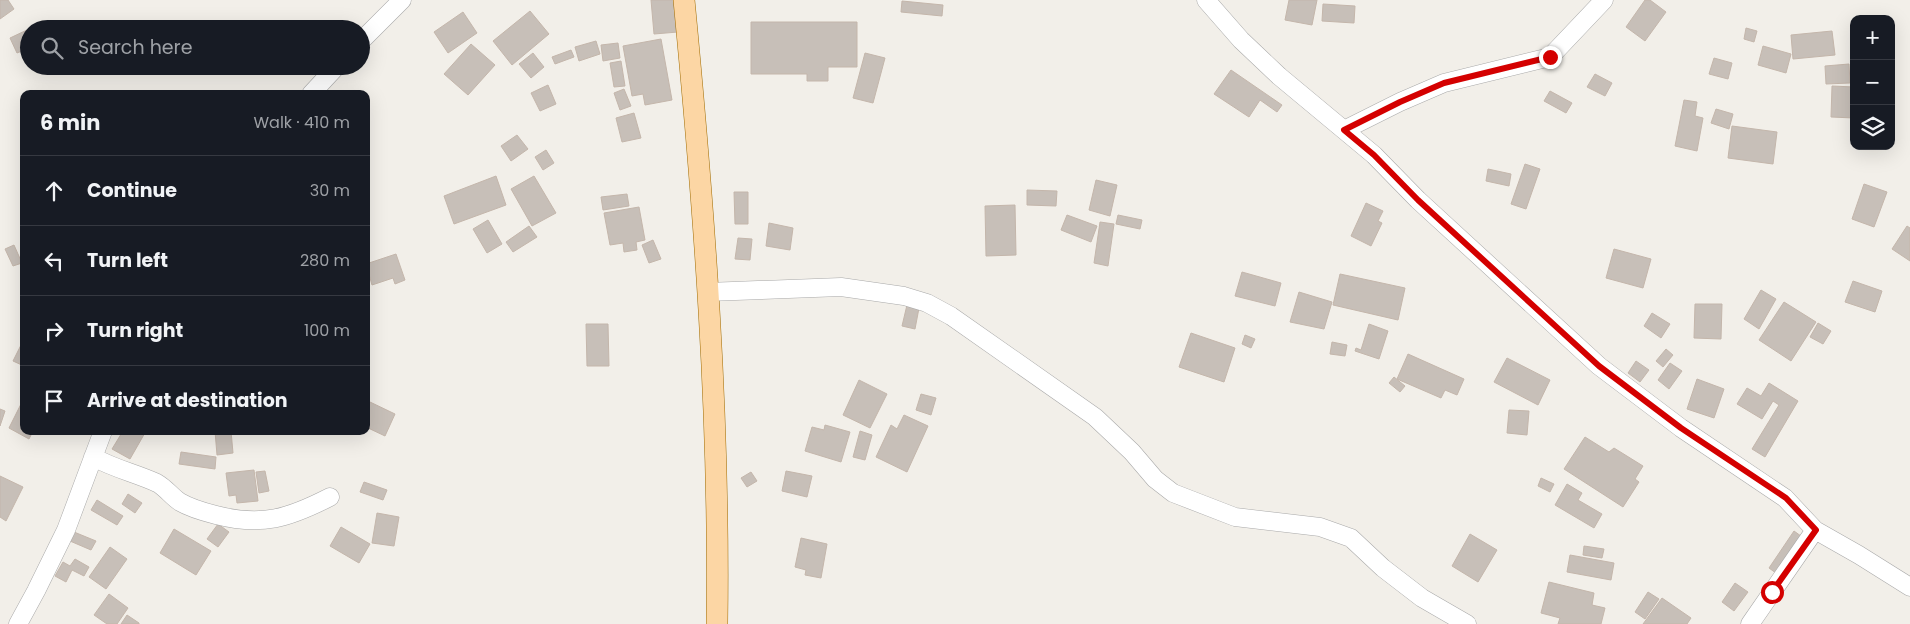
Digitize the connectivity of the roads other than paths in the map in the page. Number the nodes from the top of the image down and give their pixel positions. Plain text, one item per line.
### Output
1 (402, 0) edge
2 (684, 0) edge
3 (1206, 0) edge
4 (1604, 0) edge
5 (370, 32) edge
6 (329, 75) edge
7 (315, 90) edge
8 (1344, 130) junction
9 (707, 292) junction
10 (101, 435) edge
11 (93, 457) junction
12 (330, 497) dead end
13 (1816, 530) junction
14 (1910, 587) edge
15 (18, 624) edge
16 (717, 624) edge
17 (1467, 624) edge
18 (1750, 624) edge

1 - 5 street
2 - 9 main road
3 - 8 street
4 - 8 street
6 - 7 street
8 - 13 street
9 - 16 main road
9 - 17 street
10 - 11 street
11 - 12 street
11 - 15 street
13 - 14 street
13 - 18 street

